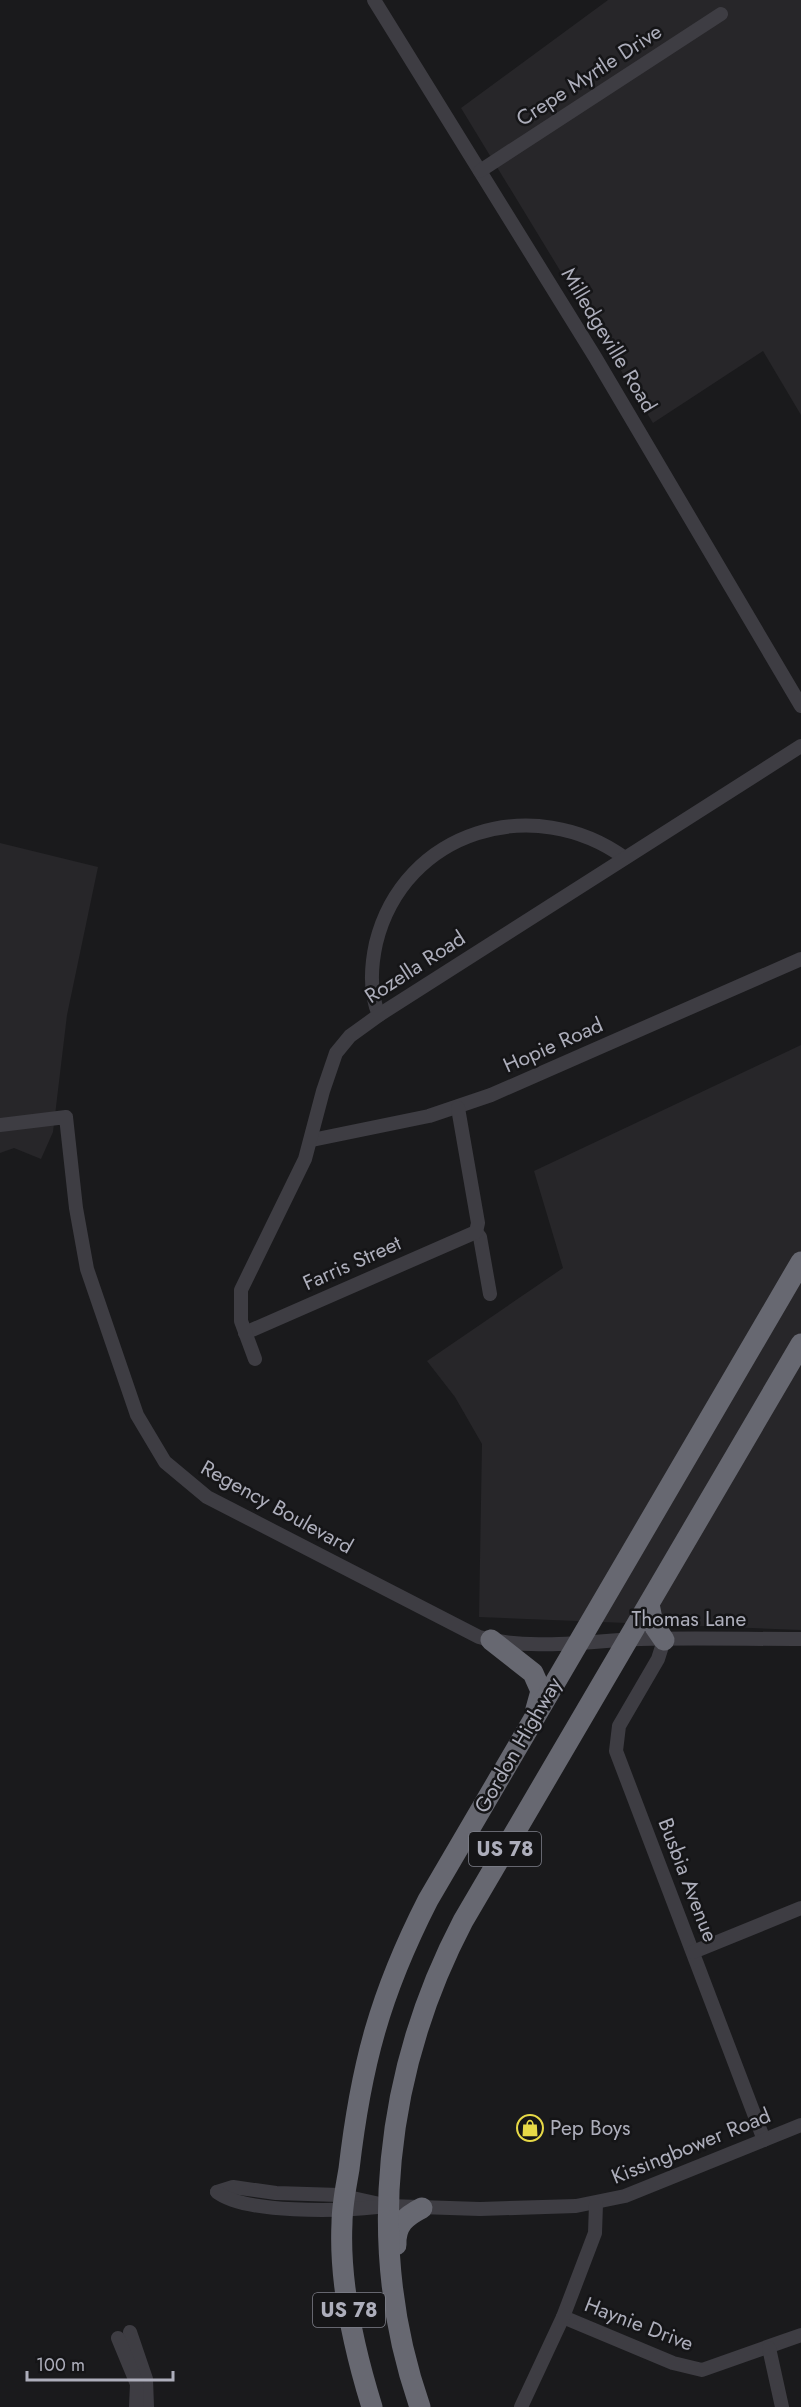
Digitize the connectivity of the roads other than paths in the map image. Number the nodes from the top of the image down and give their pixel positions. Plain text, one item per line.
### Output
1 (374, 0) edge
2 (721, 14) dead end
3 (480, 171) junction
4 (801, 706) edge
5 (801, 746) edge
6 (625, 858) junction
7 (801, 959) edge
8 (379, 1014) junction
9 (458, 1108) junction
10 (0, 1125) edge
11 (312, 1140) junction
12 (476, 1232) junction
13 (801, 1262) edge
14 (490, 1294) dead end
15 (245, 1334) junction
16 (801, 1344) edge
17 (255, 1359) dead end
18 (649, 1604) junction
19 (801, 1639) edge
20 (491, 1640) junction
21 (627, 1640) junction
22 (664, 1640) junction
23 (578, 1643) junction
24 (534, 1717) junction
25 (801, 1908) edge
26 (693, 1952) junction
27 (801, 2125) edge
28 (764, 2140) junction
29 (232, 2194) dead end
30 (344, 2203) junction
31 (596, 2204) junction
32 (388, 2206) junction
33 (422, 2208) junction
34 (563, 2317) junction
35 (398, 2326) junction
36 (801, 2335) edge
37 (769, 2348) junction
38 (136, 2407) edge
39 (147, 2407) edge
40 (372, 2407) edge
41 (420, 2407) edge
42 (521, 2407) edge
43 (782, 2407) edge

1 - 3 street, Milledgeville Road
2 - 3 street, Crepe Myrtle Drive
3 - 4 street, Milledgeville Road
5 - 6 street, Rozella Road
6 - 8 street, Rozella Road
6 - 8 street
7 - 9 street, Hopie Road
8 - 11 street, Rozella Road
9 - 11 street, Hopie Road
9 - 12 street
10 - 20 street, Regency Boulevard
11 - 15 street, Rozella Road
12 - 14 street
12 - 15 street, Farris Street
13 - 23 highway, Gordon Highway / US 78
15 - 17 street, Rozella Road
16 - 18 highway, Gordon Highway / US 78
18 - 21 highway, Gordon Highway / US 78
18 - 22 highway
19 - 22 street, Thomas Lane
20 - 23 street, Regency Boulevard
20 - 24 highway
21 - 22 street, Thomas Lane
21 - 23 street, Thomas Lane
21 - 32 highway, Gordon Highway / US 78
22 - 26 street, Busbia Avenue
23 - 24 highway, Gordon Highway / US 78
24 - 30 highway, Gordon Highway / US 78
25 - 26 street
26 - 28 street, Busbia Avenue
27 - 28 street, Kissingbower Road
28 - 31 street, Kissingbower Road
29 - 30 street, Kissingbower Road
30 - 32 street, Kissingbower Road
30 - 40 highway, Gordon Highway / US 78
31 - 33 street, Kissingbower Road
31 - 34 street, Kissingbower Road
32 - 33 street, Kissingbower Road
32 - 35 highway, Gordon Highway / US 78
33 - 35 highway
34 - 37 street, Haynie Drive
34 - 42 street, Kissingbower Road
35 - 41 highway, Gordon Highway / US 78
36 - 37 street, Haynie Drive
37 - 43 street
38 - 39 street

